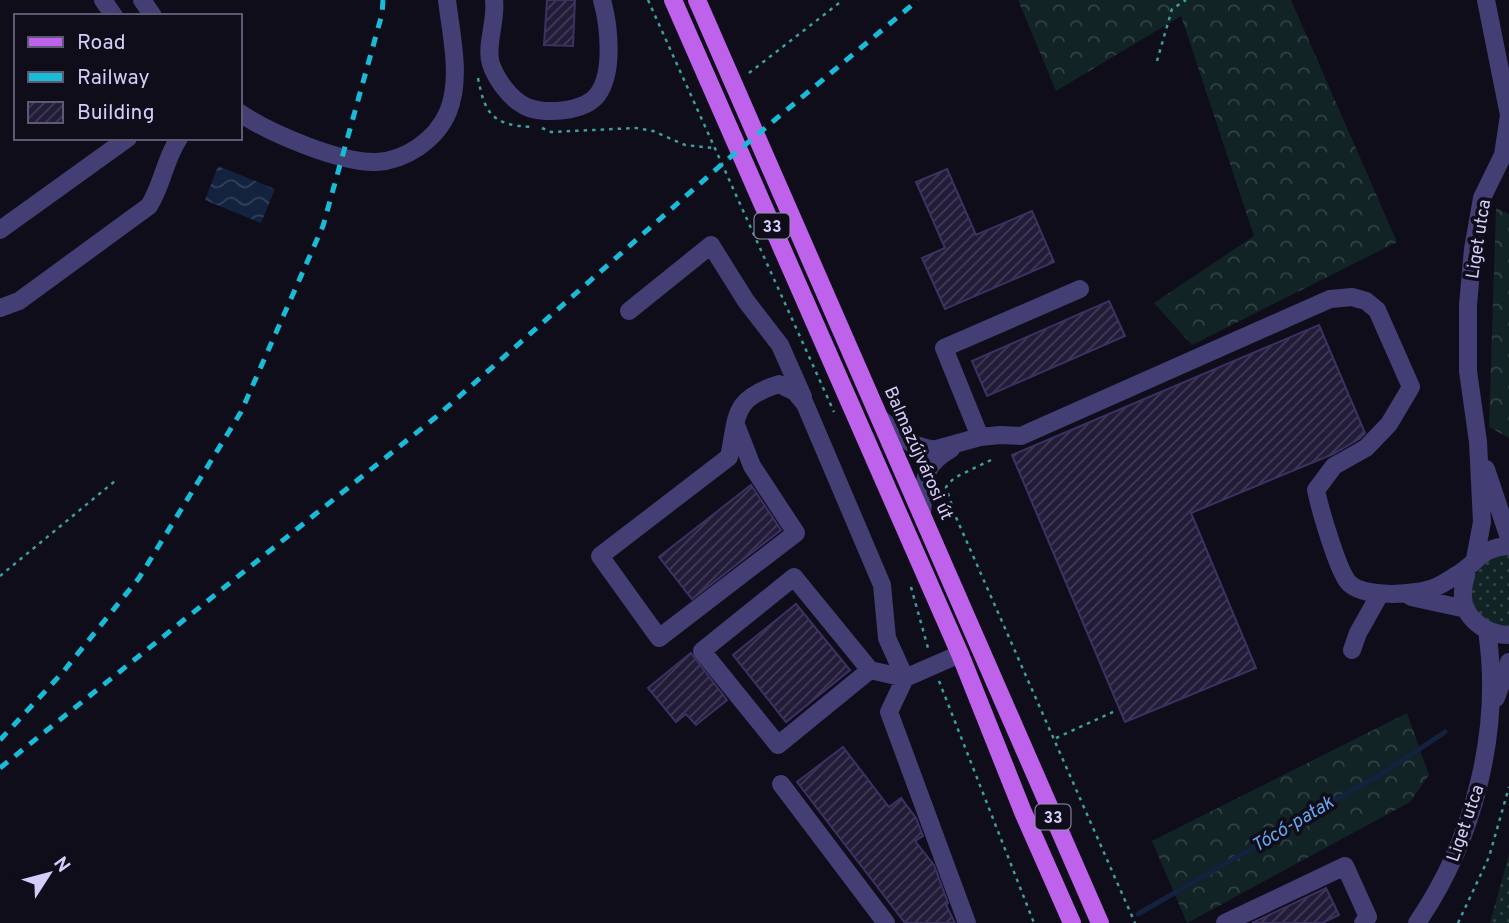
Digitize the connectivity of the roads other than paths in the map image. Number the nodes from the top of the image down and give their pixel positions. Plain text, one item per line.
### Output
1 (447, 0) edge
2 (495, 0) edge
3 (602, 0) edge
4 (673, 0) edge
5 (696, 0) edge
6 (1486, 0) edge
7 (242, 114) edge
8 (242, 124) edge
9 (263, 127) junction
10 (125, 140) edge
11 (178, 140) edge
12 (0, 230) edge
13 (1080, 289) dead end
14 (0, 308) edge
15 (629, 311) dead end
16 (805, 404) junction
17 (881, 420) junction
18 (736, 425) junction
19 (972, 440) junction
20 (1478, 442) junction
21 (922, 512) junction
22 (1509, 538) edge
23 (1509, 546) edge
24 (1471, 564) junction
25 (1385, 594) junction
26 (1466, 609) junction
27 (1487, 631) junction
28 (1509, 635) edge
29 (1352, 650) dead end
30 (960, 654) junction
31 (1509, 662) edge
32 (870, 670) junction
33 (905, 678) junction
34 (1490, 715) junction
35 (781, 785) dead end
36 (886, 923) edge
37 (967, 923) edge
38 (1072, 923) edge
39 (1100, 923) edge
40 (1225, 923) edge
41 (1363, 923) edge
42 (1417, 923) edge

1 - 9 street
2 - 3 street
4 - 30 main road, 33
5 - 17 main road, Balmazújvárosi út / 33
6 - 20 street, Liget utca
7 - 9 street
8 - 9 street
10 - 12 street
11 - 14 street
13 - 19 street
15 - 16 street
16 - 18 street
16 - 33 street
17 - 19 street
17 - 21 main road, Balmazújvárosi út / 33
18 - 18 street
19 - 21 street
19 - 25 street
20 - 22 street, Liget utca
20 - 24 street, Liget utca
21 - 39 main road, Balmazújvárosi út / 33
23 - 24 street
24 - 25 street
24 - 26 street, Liget utca
25 - 26 street
25 - 29 street
26 - 27 street
27 - 28 street
27 - 34 street, Liget utca
30 - 33 street
30 - 38 main road, 33
31 - 34 street, Liget utca
32 - 32 street
32 - 33 street
33 - 37 street
34 - 42 street, Liget utca
35 - 36 street
40 - 41 street

